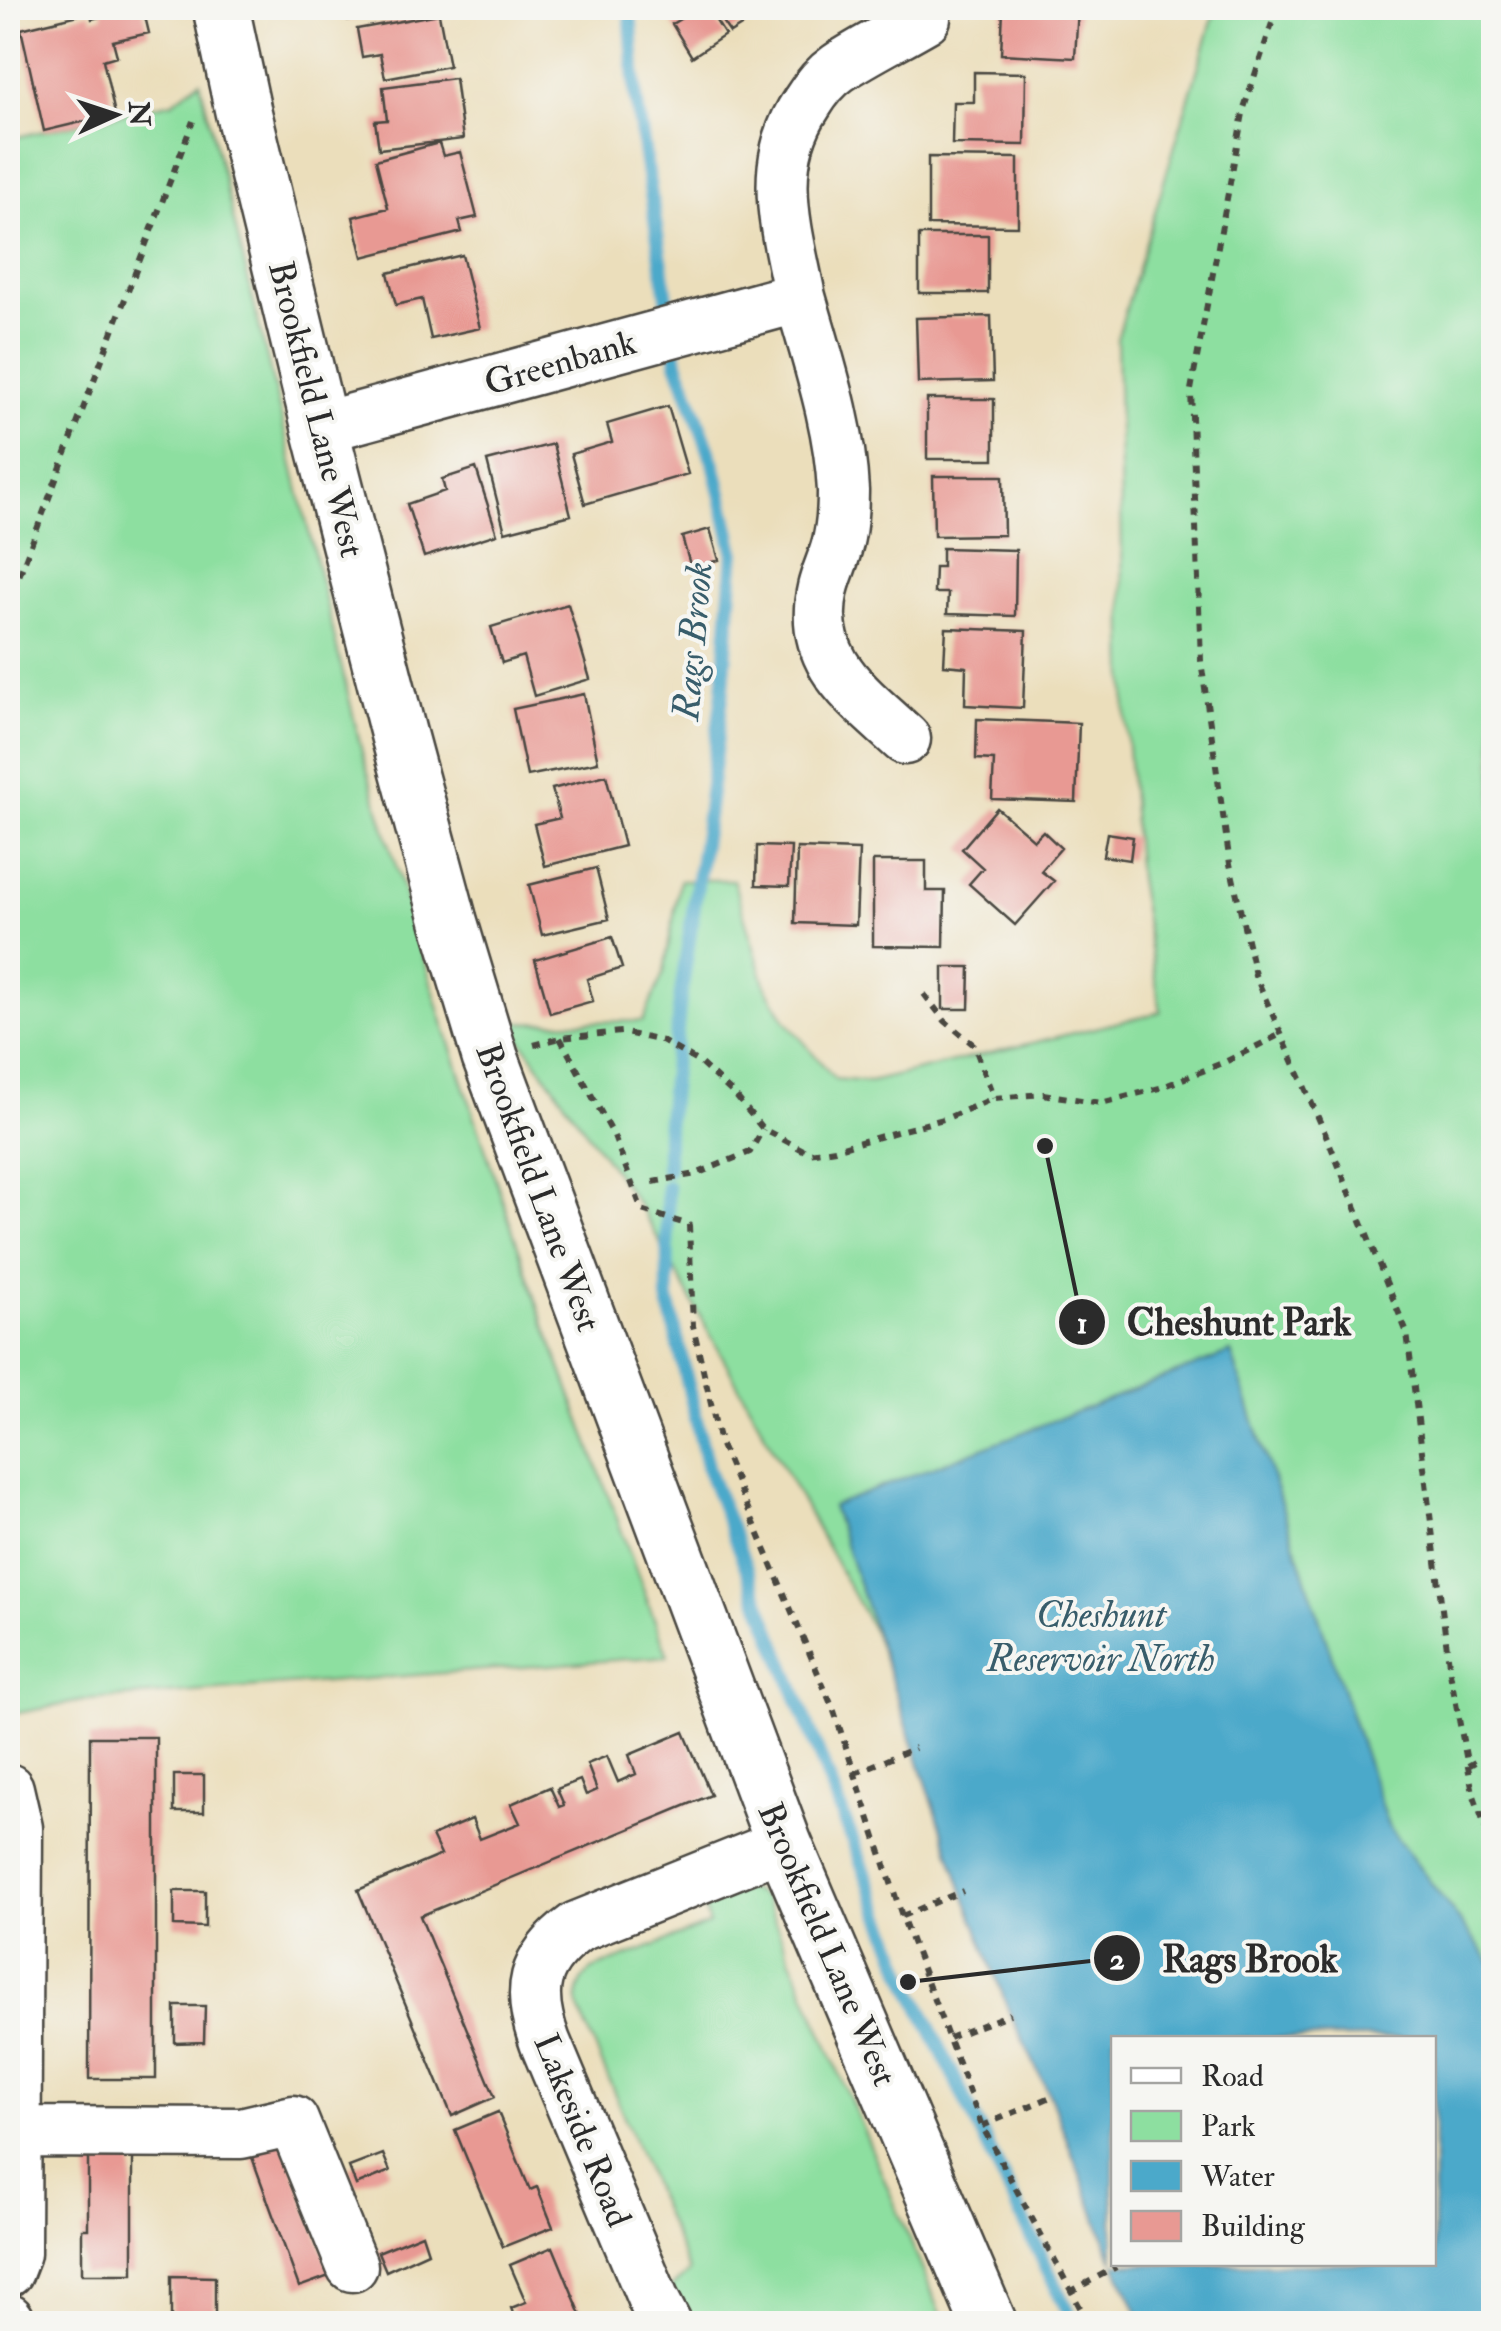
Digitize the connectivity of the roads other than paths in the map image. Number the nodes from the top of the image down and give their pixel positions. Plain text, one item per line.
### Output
1 (221, 8) edge
2 (925, 18) dead end
3 (800, 297) junction
4 (320, 428) junction
5 (905, 740) dead end
6 (8, 1789) edge
7 (784, 1844) junction
8 (14, 2132) junction
9 (352, 2266) dead end
10 (8, 2270) edge
11 (666, 2324) edge
12 (989, 2324) edge

1 - 4 main road, Brookfield Lane West
2 - 3 street
3 - 4 street, Greenbank
3 - 5 street
4 - 7 main road, Brookfield Lane West
6 - 8 street
7 - 11 street, Lakeside Road
7 - 12 main road, Brookfield Lane West
8 - 9 street
8 - 10 street

